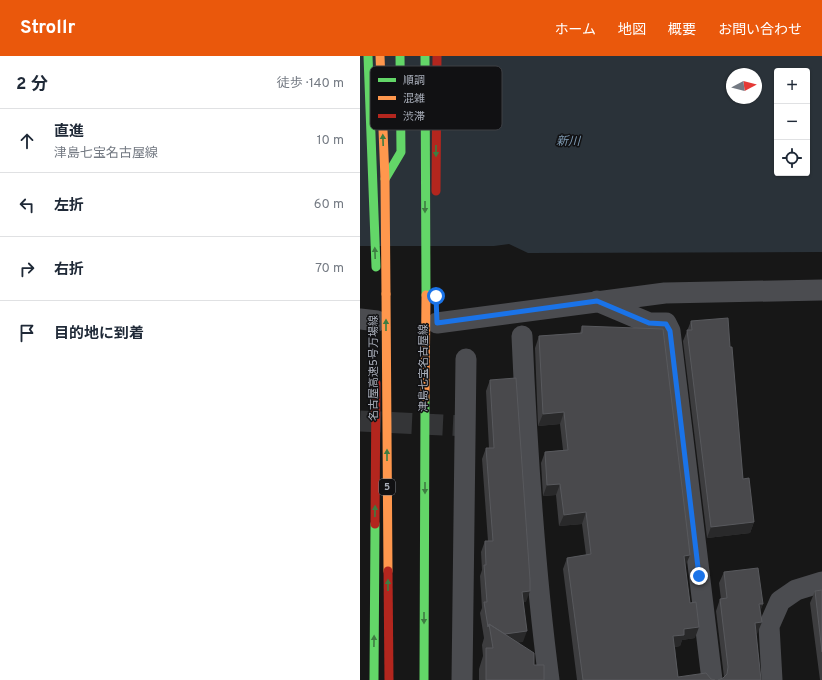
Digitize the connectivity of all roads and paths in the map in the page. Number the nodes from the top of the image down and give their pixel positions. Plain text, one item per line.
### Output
1 (368, 56) edge
2 (380, 56) edge
3 (400, 56) edge
4 (425, 56) edge
5 (437, 56) edge
6 (380, 66) edge
7 (400, 66) edge
8 (425, 66) edge
9 (437, 66) edge
10 (370, 111) edge
11 (371, 130) edge
12 (383, 130) edge
13 (401, 130) edge
14 (425, 130) edge
15 (436, 130) edge
16 (385, 179) junction
17 (436, 200) dead end
18 (376, 276) dead end
19 (822, 290) edge
20 (376, 292) dead end
21 (597, 301) junction
22 (371, 323) edge
23 (437, 323) dead end
24 (522, 336) dead end
25 (466, 359) dead end
26 (376, 377) dead end
27 (822, 582) edge
28 (374, 680) edge
29 (389, 680) edge
30 (424, 680) edge
31 (462, 680) edge
32 (549, 680) edge
33 (712, 680) edge
34 (772, 680) edge

10 -> 1 main road
6 -> 2 main road, 名古屋高速5号万場線 / 5
3 - 7 main road
4 -> 8 main road, bridge
5 -> 9 main road
18 -> 11 main road
16 -> 12 main road, 名古屋高速5号万場線 / 5
13 - 16 main road
14 -> 30 main road, bridge
15 -> 17 main road
29 -> 16 main road, 名古屋高速5号万場線 / 5, bridge
19 - 21 street
20 - 22 main road
21 - 23 street
21 - 33 street
24 - 32 street
25 - 31 street
28 -> 26 main road
27 - 34 street

